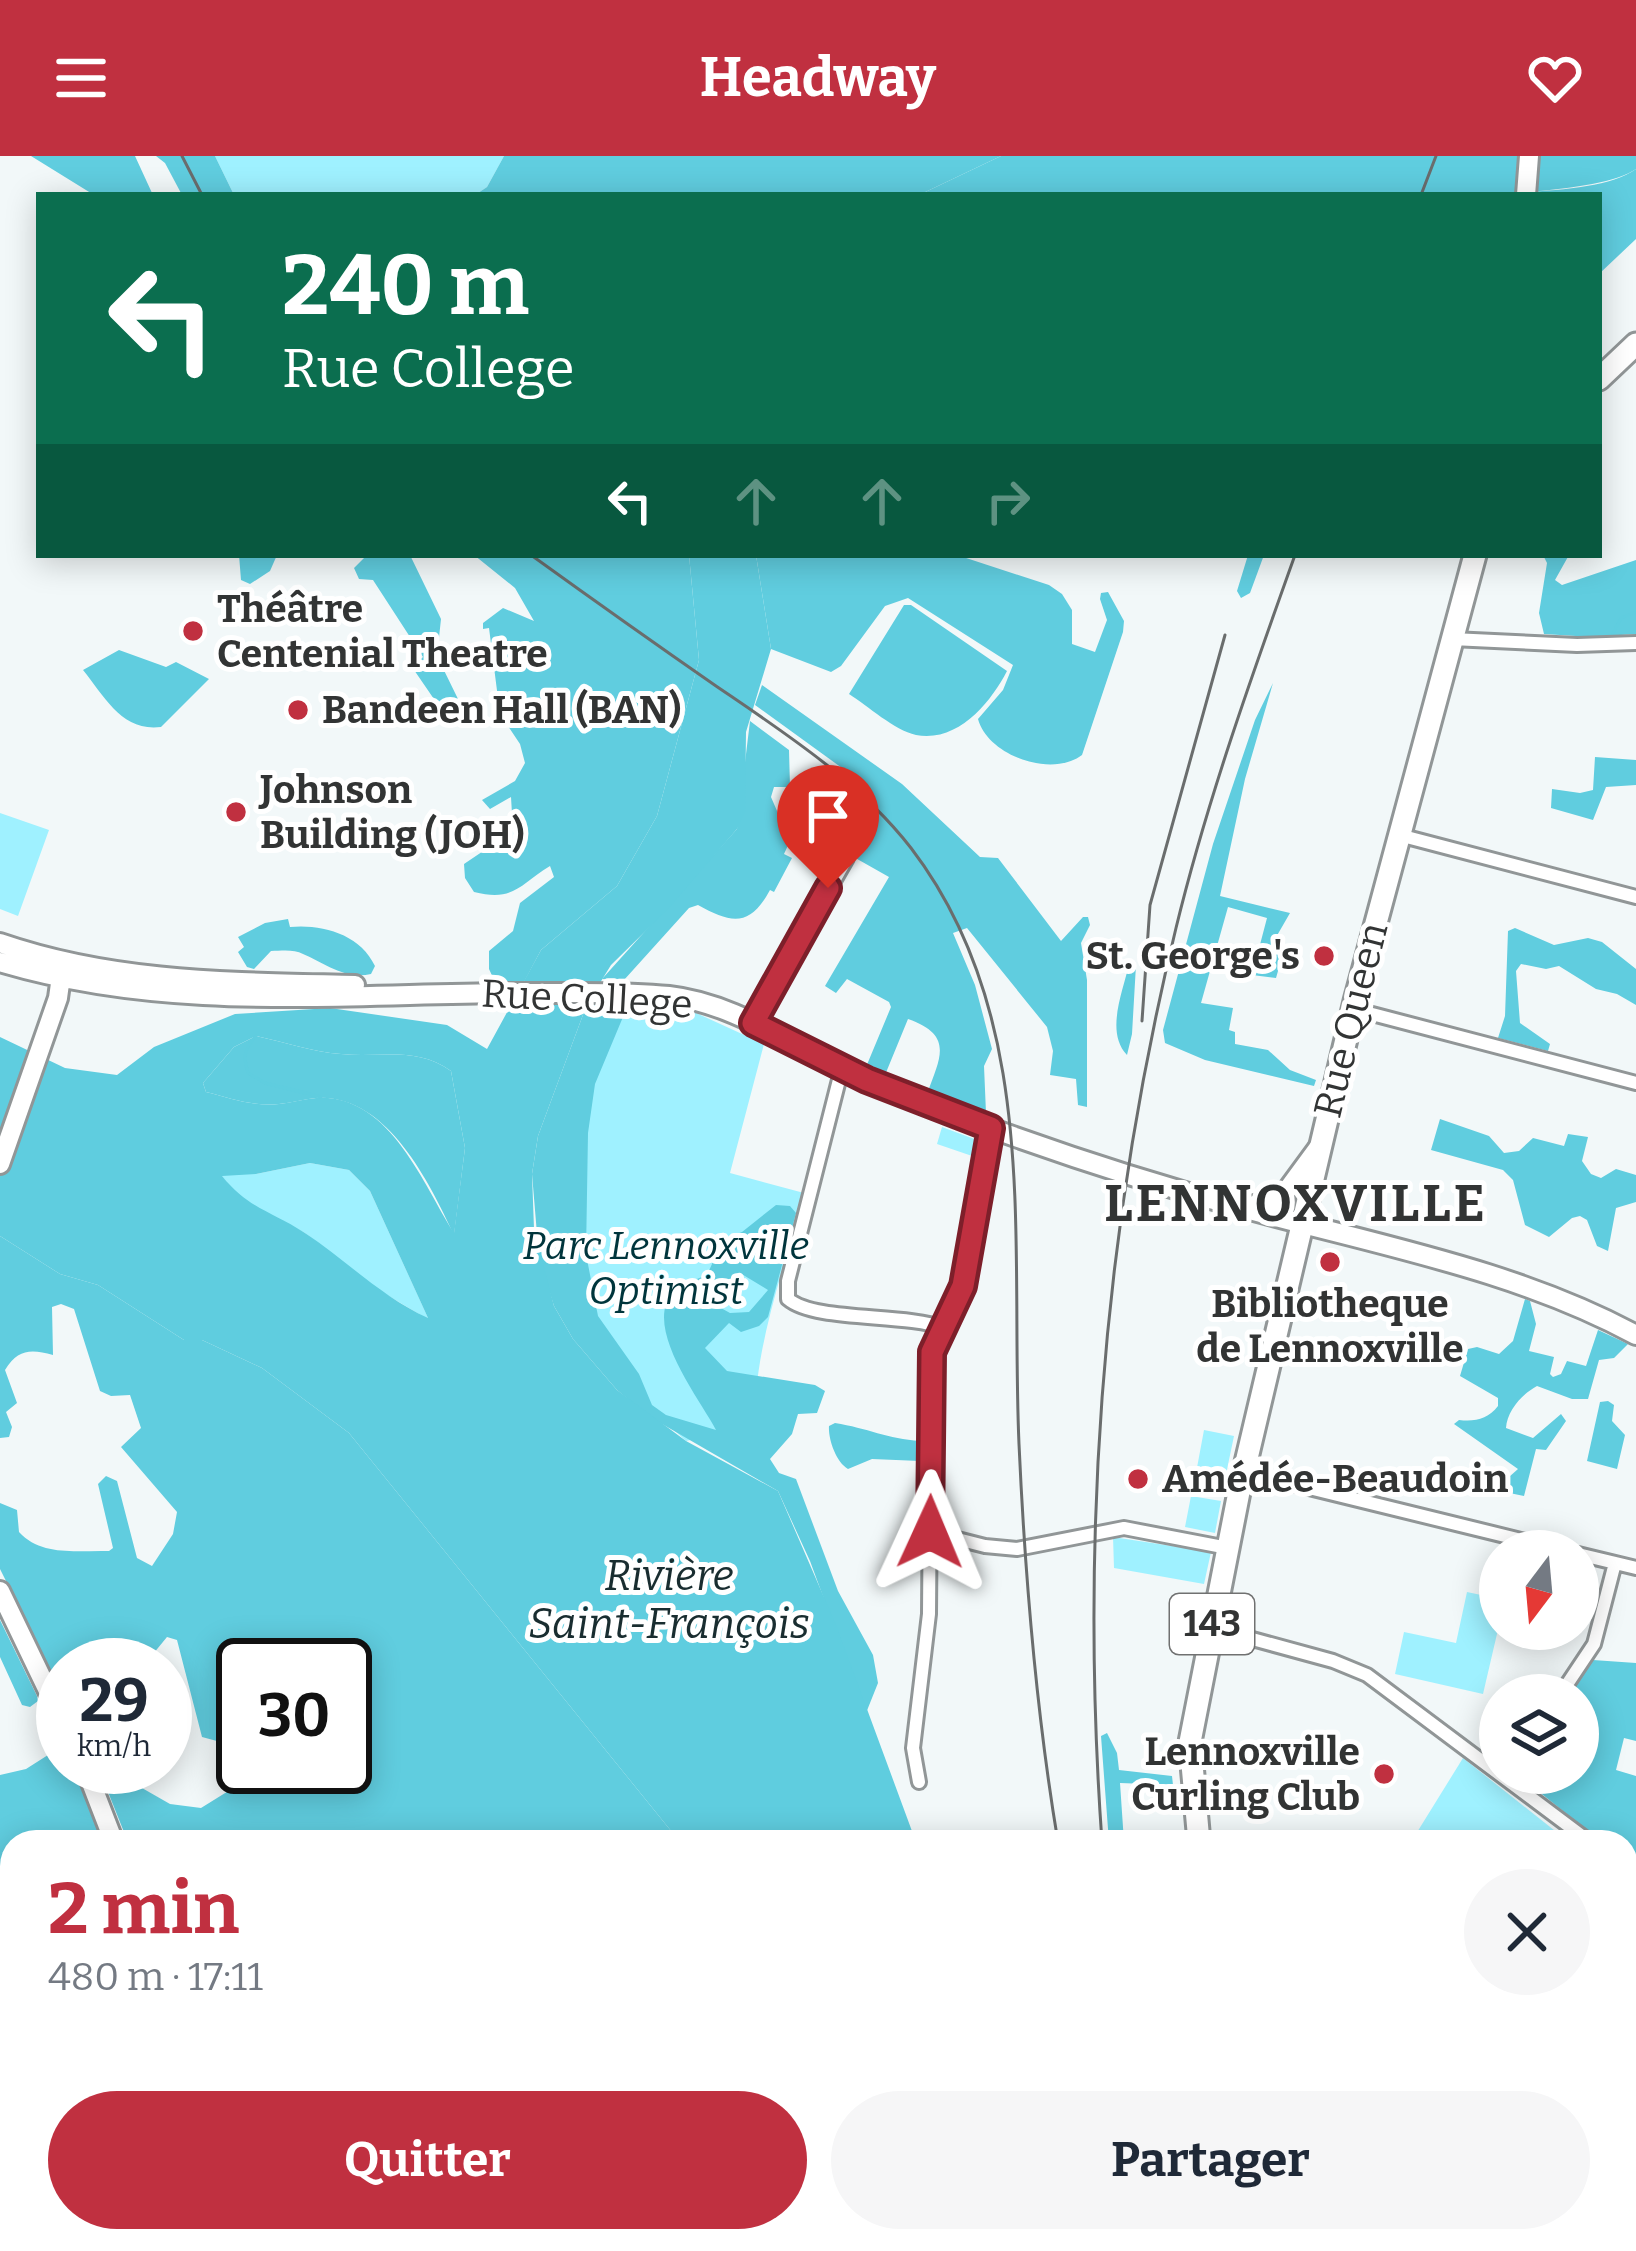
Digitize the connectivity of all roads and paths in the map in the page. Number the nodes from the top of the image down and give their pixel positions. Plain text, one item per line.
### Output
1 (1529, 156) edge
2 (1526, 192) edge
3 (1636, 344) edge
4 (1602, 377) edge
5 (1474, 558) edge
6 (1452, 640) junction
7 (1636, 644) edge
8 (1399, 835) junction
9 (847, 858) dead end
10 (1636, 897) edge
11 (0, 943) edge
12 (0, 962) edge
13 (62, 971) junction
14 (1353, 1009) junction
15 (753, 1023) junction
16 (842, 1068) junction
17 (1636, 1083) edge
18 (991, 1128) junction
19 (1318, 1148) junction
20 (0, 1164) edge
21 (1238, 1207) junction
22 (1300, 1223) junction
23 (944, 1328) junction
24 (1636, 1335) edge
25 (1244, 1472) junction
26 (1480, 1530) edge
27 (930, 1532) junction
28 (1228, 1548) junction
29 (1599, 1559) edge
30 (1615, 1563) junction
31 (1636, 1568) edge
32 (0, 1591) edge
33 (1212, 1628) junction
34 (36, 1666) edge
35 (1574, 1674) edge
36 (1479, 1756) edge
37 (919, 1781) dead end
38 (95, 1794) edge
39 (1528, 1794) edge
40 (109, 1830) edge
41 (1198, 1830) edge
42 (1575, 1830) edge

1 - 2 main road
3 - 4 main road
5 - 6 main road, Rue Queen / 143
6 - 7 street
6 - 8 main road, Rue Queen / 143
8 - 10 street
8 - 14 main road, Rue Queen / 143
9 - 15 street
11 - 13 main road, Rue College
12 - 13 main road, Rue College
13 - 15 main road, Rue College
13 - 20 main road
14 - 17 street
14 - 19 main road, Rue Queen / 143
15 - 16 main road, Rue College
16 - 18 main road, Rue College
16 - 23 street
18 - 21 main road, Rue College
18 - 23 street
19 - 21 main road
19 - 22 main road, Rue Queen / 143
21 - 22 main road, Rue College
22 - 24 main road, Rue College
22 - 25 main road, Rue Queen / 143
23 - 27 street
25 - 26 street
25 - 28 main road, Rue Queen / 143
27 - 28 street
27 - 37 street
28 - 33 main road, Rue Queen / 143
29 - 30 street
30 - 31 street
30 - 35 street
32 - 34 main road
33 - 36 street
33 - 41 main road, Rue Queen / 143
38 - 40 main road
39 - 42 street

